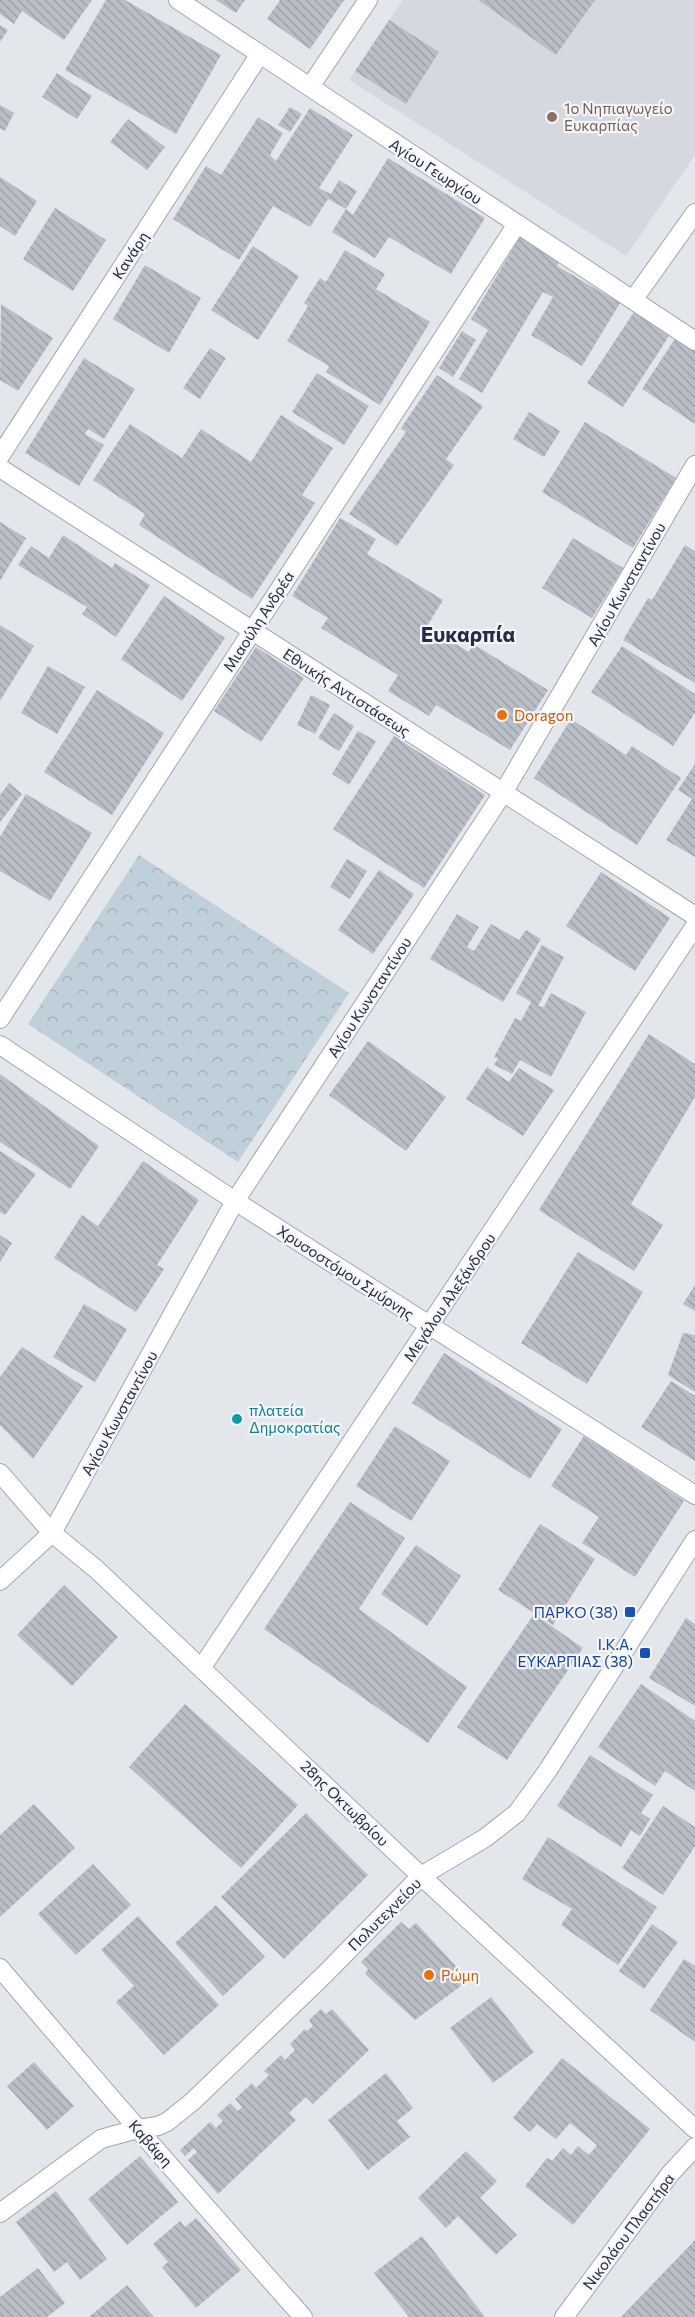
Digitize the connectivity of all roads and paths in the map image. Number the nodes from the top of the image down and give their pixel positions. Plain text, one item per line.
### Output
1 (178, 0) edge
2 (368, 0) edge
3 (260, 54) junction
4 (310, 87) junction
5 (695, 213) edge
6 (517, 224) junction
7 (633, 300) junction
8 (695, 341) edge
9 (0, 456) edge
10 (695, 465) edge
11 (0, 468) edge
12 (252, 631) junction
13 (503, 793) junction
14 (695, 916) edge
15 (695, 926) edge
16 (0, 1019) edge
17 (0, 1045) edge
18 (235, 1201) junction
19 (430, 1326) junction
20 (0, 1473) edge
21 (695, 1495) edge
22 (52, 1533) junction
23 (695, 1540) edge
24 (0, 1581) edge
25 (202, 1667) junction
26 (421, 1876) junction
27 (0, 1968) edge
28 (137, 2129) junction
29 (695, 2129) edge
30 (695, 2147) edge
31 (0, 2213) edge
32 (303, 2317) edge
33 (564, 2317) edge

1 - 3 street, Αγίου Γεωργίου
2 - 4 street
3 - 4 street, Αγίου Γεωργίου
3 - 9 street, Κανάρη
4 - 6 street, Αγίου Γεωργίου
5 - 7 street
6 - 7 street, Αγίου Γεωργίου
6 - 12 street, Μιαούλη Ανδρέα
7 - 8 street, Αγίου Γεωργίου
10 - 13 street, Αγίου Κωνσταντίνου
11 - 12 street, Εθνικής Αντιστάσεως
12 - 13 street, Εθνικής Αντιστάσεως
12 - 16 street, Μιαούλη Ανδρέα
13 - 14 street, Εθνικής Αντιστάσεως
13 - 18 street, Αγίου Κωνσταντίνου
15 - 19 street, Μεγάλου Αλεξάνδρου
17 - 18 street, Χρυσοστόμου Σμύρνης
18 - 19 street, Χρυσοστόμου Σμύρνης
18 - 22 street, Αγίου Κωνσταντίνου
19 - 21 street, Χρυσοστόμου Σμύρνης
19 - 25 street, Μεγάλου Αλεξάνδρου
20 - 22 street, 28ης Οκτωβρίου
22 - 24 street, Αγίου Κωνσταντίνου
22 - 25 street, 28ης Οκτωβρίου
23 - 26 street, Πολυτεχνείου
25 - 26 street, 28ης Οκτωβρίου
26 - 28 street, Πολυτεχνείου
26 - 29 street, 28ης Οκτωβρίου
27 - 28 street, Καβάφη
28 - 31 street, Πολυτεχνείου
28 - 32 street, Καβάφη
30 - 33 street, Νικολάου Πλαστήρα

